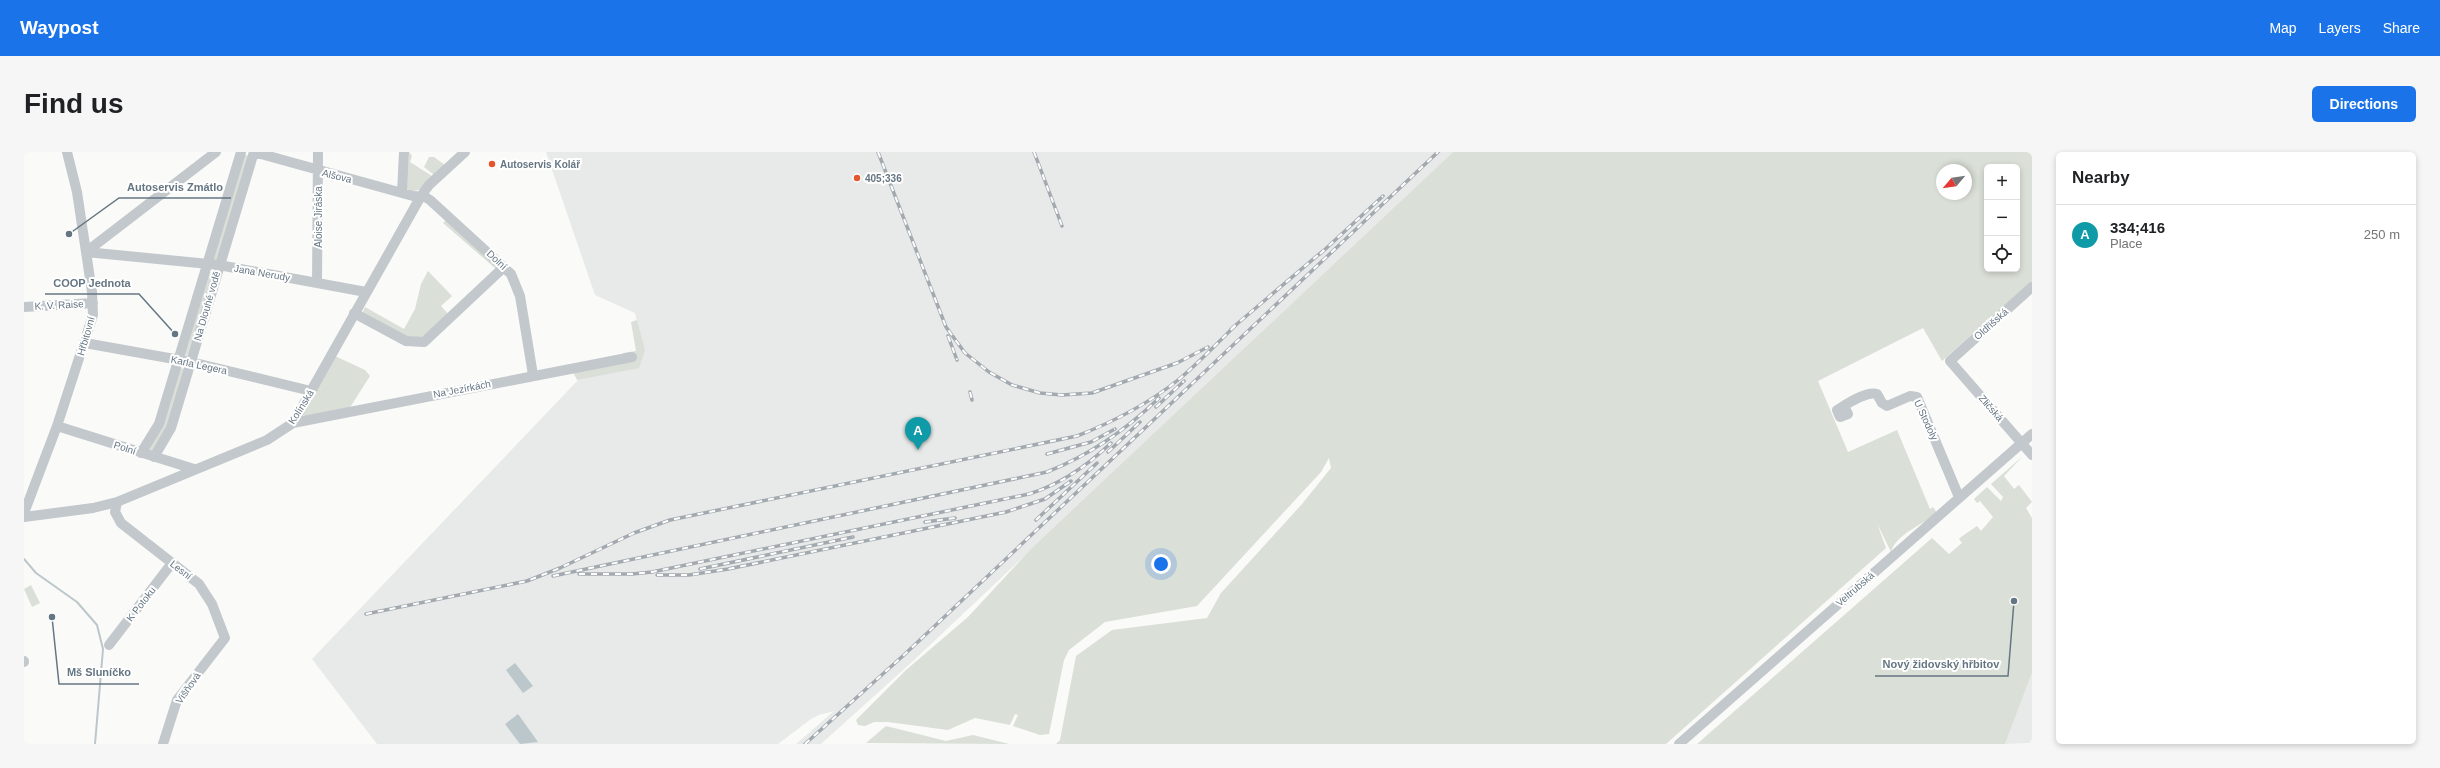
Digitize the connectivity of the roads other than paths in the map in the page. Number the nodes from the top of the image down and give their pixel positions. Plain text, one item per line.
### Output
1 (67, 152) edge
2 (216, 152) edge
3 (241, 152) edge
4 (254, 152) edge
5 (318, 152) edge
6 (404, 152) edge
7 (465, 152) edge
8 (318, 171) junction
9 (402, 193) junction
10 (421, 196) junction
11 (86, 252) junction
12 (207, 265) junction
13 (219, 266) junction
14 (504, 267) junction
15 (317, 283) junction
16 (2032, 287) edge
17 (366, 292) junction
18 (93, 303) junction
19 (24, 307) edge
20 (354, 313) junction
21 (85, 343) junction
22 (632, 356) dead end
23 (179, 360) junction
24 (191, 362) junction
25 (1950, 362) joint
26 (533, 375) junction
27 (311, 391) junction
28 (1844, 406) dead end
29 (293, 423) junction
30 (57, 426) junction
31 (2032, 434) edge
32 (2022, 443) junction
33 (141, 453) junction
34 (2032, 454) edge
35 (154, 457) junction
36 (194, 469) junction
37 (1960, 497) junction
38 (117, 502) junction
39 (93, 508) junction
40 (24, 513) edge
41 (24, 517) edge
42 (116, 518) junction
43 (172, 562) junction
44 (225, 638) joint
45 (109, 645) dead end
46 (163, 744) edge
47 (1679, 744) edge

1 - 11 street, Hřbitovní
2 - 11 street
3 - 12 street, Na Dlouhé vodě
4 - 8 street, Alšova
4 - 13 street, Na Dlouhé vodě
5 - 8 street, Aloise Jiráska
6 - 9 street
7 - 10 street, Kolínská
8 - 9 street, Alšova
8 - 15 street, Aloise Jiráska
9 - 10 street, Alšova
10 - 14 street, Dolní
10 - 17 street, Kolínská
11 - 12 street, Jana Nerudy
11 - 18 street, Hřbitovní
12 - 13 street, Jana Nerudy
12 - 23 street, Na Dlouhé vodě
13 - 15 street, Jana Nerudy
13 - 24 street, Na Dlouhé vodě
14 - 20 street
14 - 26 street, Dolní
15 - 17 street, Jana Nerudy
16 - 25 street, Oldřišská
17 - 20 street, Kolínská
18 - 19 street, K. V. Raise
18 - 21 street, Hřbitovní
20 - 27 street, Kolínská
21 - 23 street, Karla Legera
21 - 30 street, Hřbitovní
22 - 26 street, Na Jezírkách
23 - 24 street, Karla Legera
23 - 33 street, Na Dlouhé vodě
24 - 27 street, Karla Legera
24 - 35 street, Na Dlouhé vodě
25 - 32 street, Zličská
26 - 29 street, Na Jezírkách
27 - 29 street, Kolínská
28 - 37 street, U Stodoly
29 - 36 street, Kolínská
30 - 33 street, Polní
30 - 40 street, Hřbitovní
31 - 32 street, Veltrubská
32 - 34 street, Zličská
32 - 37 street, Veltrubská
33 - 35 street, Polní
35 - 36 street, Polní
36 - 38 street, Kolínská
37 - 47 street, Veltrubská
38 - 39 street, Kolínská
38 - 42 street
39 - 41 street, Kolínská
39 - 42 street, Lesní
42 - 43 street, Lesní
43 - 44 street, Lesní
43 - 45 street, K Potoku
44 - 46 street, Višňová

